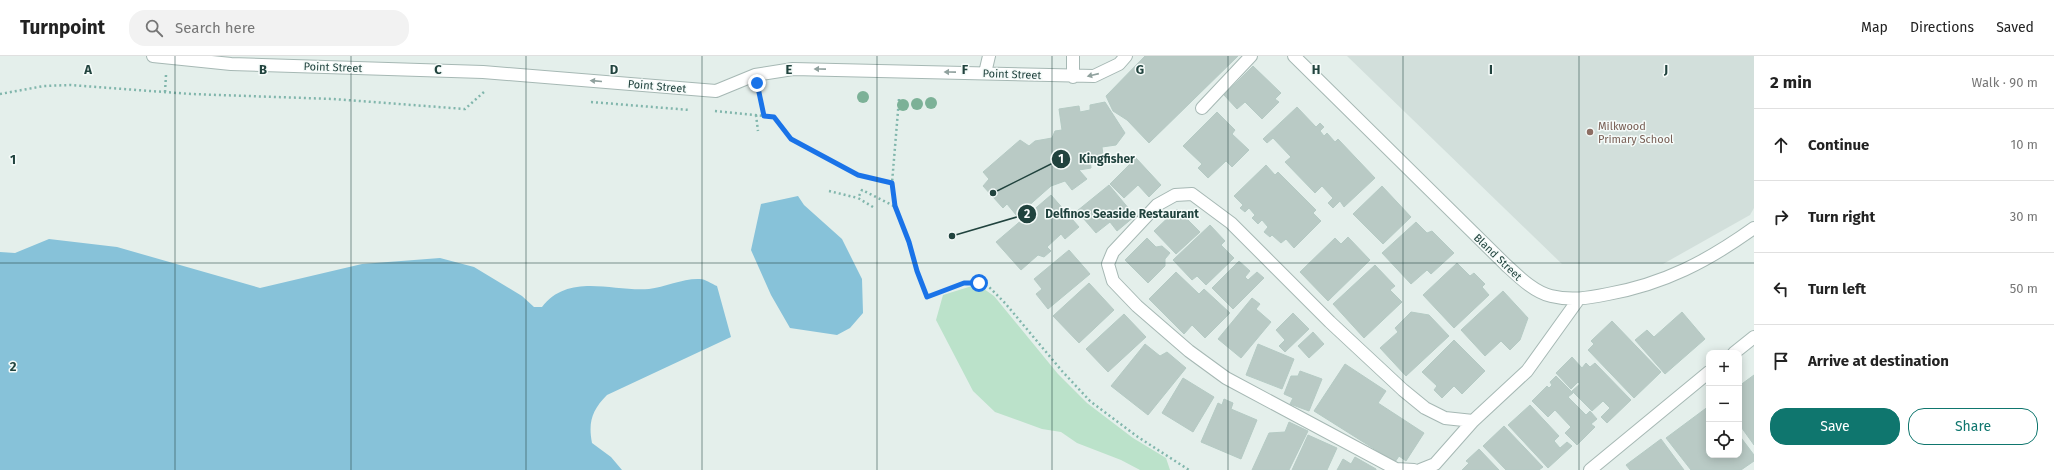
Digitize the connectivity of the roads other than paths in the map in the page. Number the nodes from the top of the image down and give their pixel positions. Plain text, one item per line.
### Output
1 (154, 56) edge
2 (989, 56) edge
3 (1073, 56) edge
4 (1126, 56) edge
5 (1251, 56) edge
6 (1294, 56) edge
7 (985, 73) junction
8 (1073, 77) junction
9 (1202, 108) dead end
10 (1754, 228) edge
11 (1578, 300) junction
12 (1754, 337) edge
13 (1738, 350) edge
14 (1706, 374) edge
15 (1473, 421) junction
16 (1436, 467) edge
17 (1414, 470) edge
18 (1420, 470) edge
19 (1590, 470) edge

7 -> 1 street, Point Street
2 - 7 street
3 - 8 street
4 -> 8 street, Point Street
5 - 9 street
6 - 11 street, Bland Street
7 - 8 street, Point Street
10 - 11 street, Bland Street
11 - 15 street
12 - 13 street
14 - 19 street
15 - 16 street
15 - 17 street
16 - 18 street

